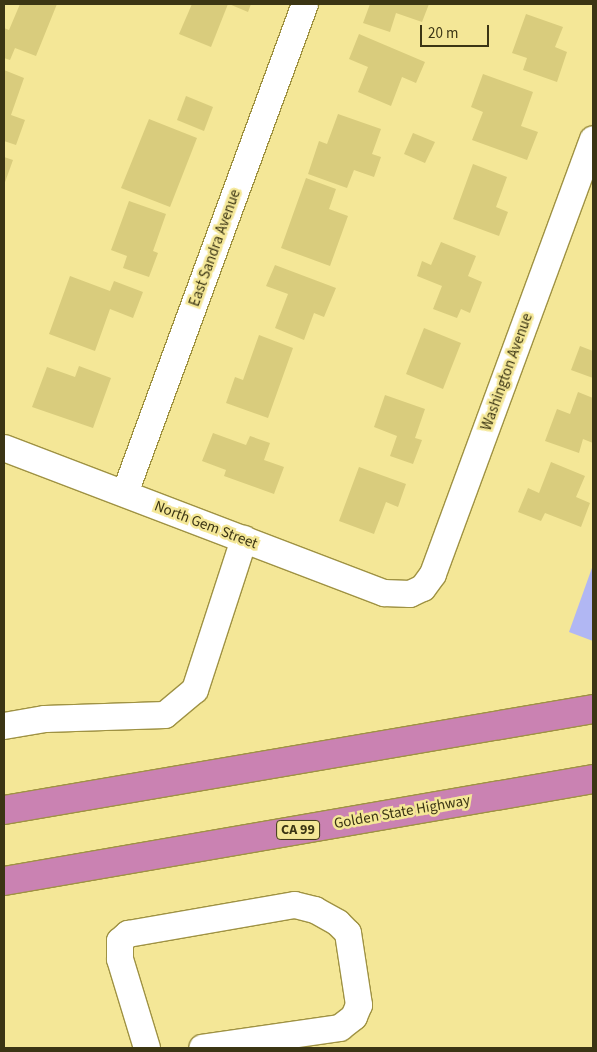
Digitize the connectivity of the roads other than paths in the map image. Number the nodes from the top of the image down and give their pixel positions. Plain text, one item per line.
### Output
1 (305, 4) edge
2 (592, 149) edge
3 (4, 448) edge
4 (124, 493) junction
5 (244, 539) junction
6 (410, 594) joint
7 (593, 709) edge
8 (4, 726) edge
9 (593, 779) edge
10 (4, 810) edge
11 (4, 881) edge
12 (147, 1048) edge
13 (202, 1048) edge

1 - 4 street, East Sandra Avenue
2 - 6 street, Washington Avenue
3 - 4 street, North Gem Street
4 - 5 street, North Gem Street
5 - 6 street, North Gem Street
5 - 8 street
7 - 10 highway
9 - 11 highway, Golden State Highway / CA 99
12 - 13 street

